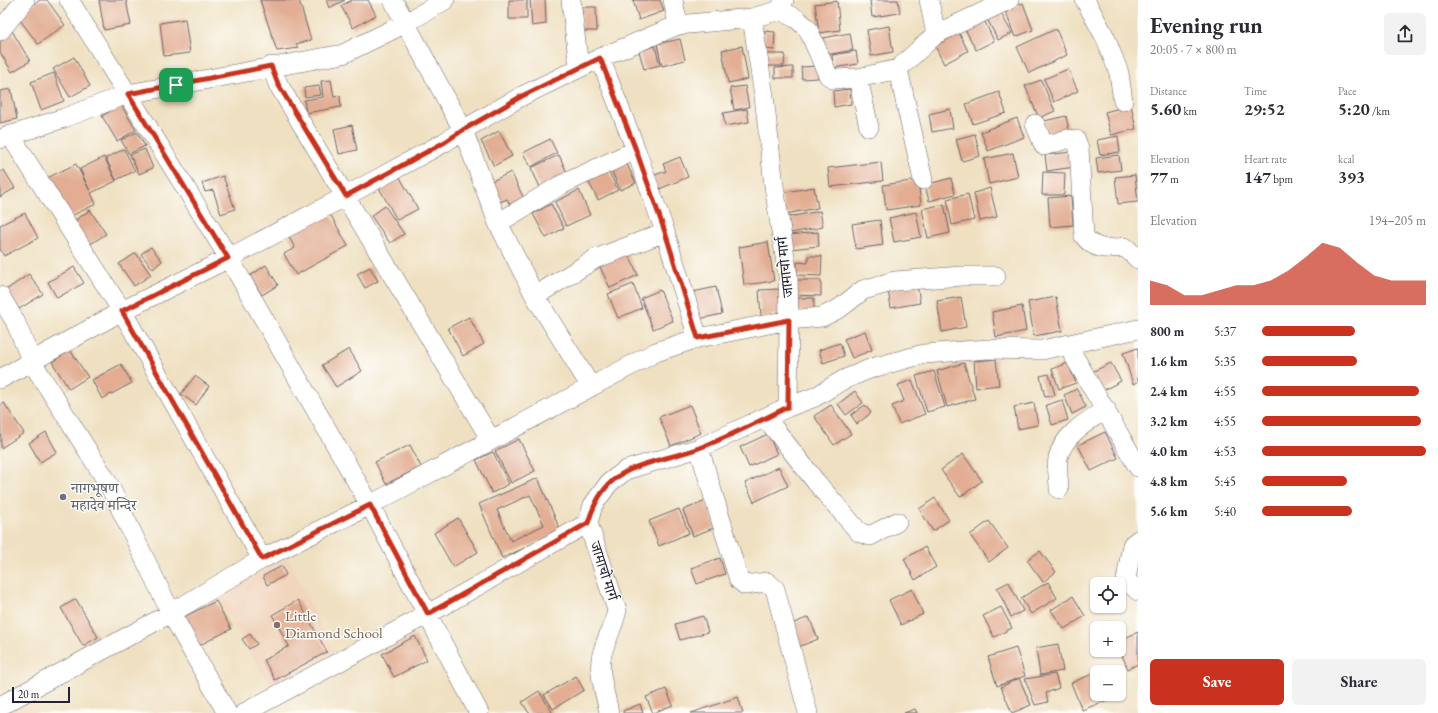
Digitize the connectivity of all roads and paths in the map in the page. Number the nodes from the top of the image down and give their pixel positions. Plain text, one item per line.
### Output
1 (25, 0) edge
2 (69, 0) edge
3 (393, 0) edge
4 (445, 0) edge
5 (571, 0) edge
6 (673, 0) edge
7 (929, 0) edge
8 (1009, 0) edge
9 (1085, 0) edge
10 (782, 5) edge
11 (752, 18) junction
12 (406, 22) junction
13 (678, 25) junction
14 (0, 31) edge
15 (936, 34) junction
16 (600, 58) junction
17 (271, 66) junction
18 (579, 68) junction
19 (898, 69) junction
20 (858, 78) junction
21 (128, 94) junction
22 (1123, 101) dead end
23 (1035, 124) dead end
24 (869, 127) dead end
25 (463, 130) junction
26 (5, 137) edge
27 (636, 150) junction
28 (923, 180) dead end
29 (346, 196) junction
30 (498, 223) junction
31 (665, 232) junction
32 (228, 258) junction
33 (1138, 259) edge
34 (996, 276) dead end
35 (0, 296) edge
36 (535, 296) junction
37 (122, 311) junction
38 (789, 320) junction
39 (1138, 329) edge
40 (698, 338) junction
41 (1068, 346) junction
42 (32, 362) junction
43 (0, 379) edge
44 (591, 387) junction
45 (788, 407) junction
46 (1106, 410) junction
47 (766, 418) junction
48 (491, 440) junction
49 (699, 448) junction
50 (1138, 467) edge
51 (1059, 489) dead end
52 (370, 505) junction
53 (898, 522) dead end
54 (588, 523) junction
55 (1138, 540) edge
56 (262, 559) junction
57 (1138, 591) edge
58 (171, 613) junction
59 (428, 614) junction
60 (0, 706) edge
61 (227, 713) edge
62 (244, 713) edge
63 (479, 713) edge
64 (609, 713) edge
65 (808, 713) edge

1 - 14 street
2 - 21 street
3 - 12 street
4 - 12 street
5 - 18 street
6 - 13 street
7 - 15 street
8 - 15 street
9 - 22 street
10 - 11 street
10 - 20 street
11 - 13 street
11 - 38 street, जामाचो मार्ग
12 - 17 street
12 - 25 street
13 - 16 street
15 - 19 street
16 - 18 street
16 - 27 street
17 - 21 street
17 - 29 street
18 - 25 street
19 - 20 street
19 - 28 street
20 - 24 street
21 - 26 street
21 - 32 street
23 - 33 street
25 - 29 street
25 - 30 street
26 - 37 street
27 - 30 street
27 - 31 street
29 - 32 street
29 - 48 street
30 - 36 street
31 - 36 street
31 - 40 street
32 - 37 street
32 - 52 street
34 - 38 street
35 - 42 street
36 - 44 street
37 - 42 street
37 - 56 street
38 - 40 street
38 - 45 street, जामाचो मार्ग
39 - 41 street
40 - 44 street
41 - 45 street
41 - 46 street
42 - 43 street
42 - 58 street
44 - 48 street
45 - 47 street, जामाचो मार्ग
46 - 50 street
46 - 51 street
47 - 49 street, जामाचो मार्ग
47 - 53 street
48 - 52 street
49 - 54 street, जामाचो मार्ग
49 - 65 street
52 - 56 street
52 - 59 street
54 - 59 street
54 - 64 street, जामाचो मार्ग
55 - 57 street
56 - 58 street
58 - 60 street
58 - 61 street
59 - 62 street
59 - 63 street

